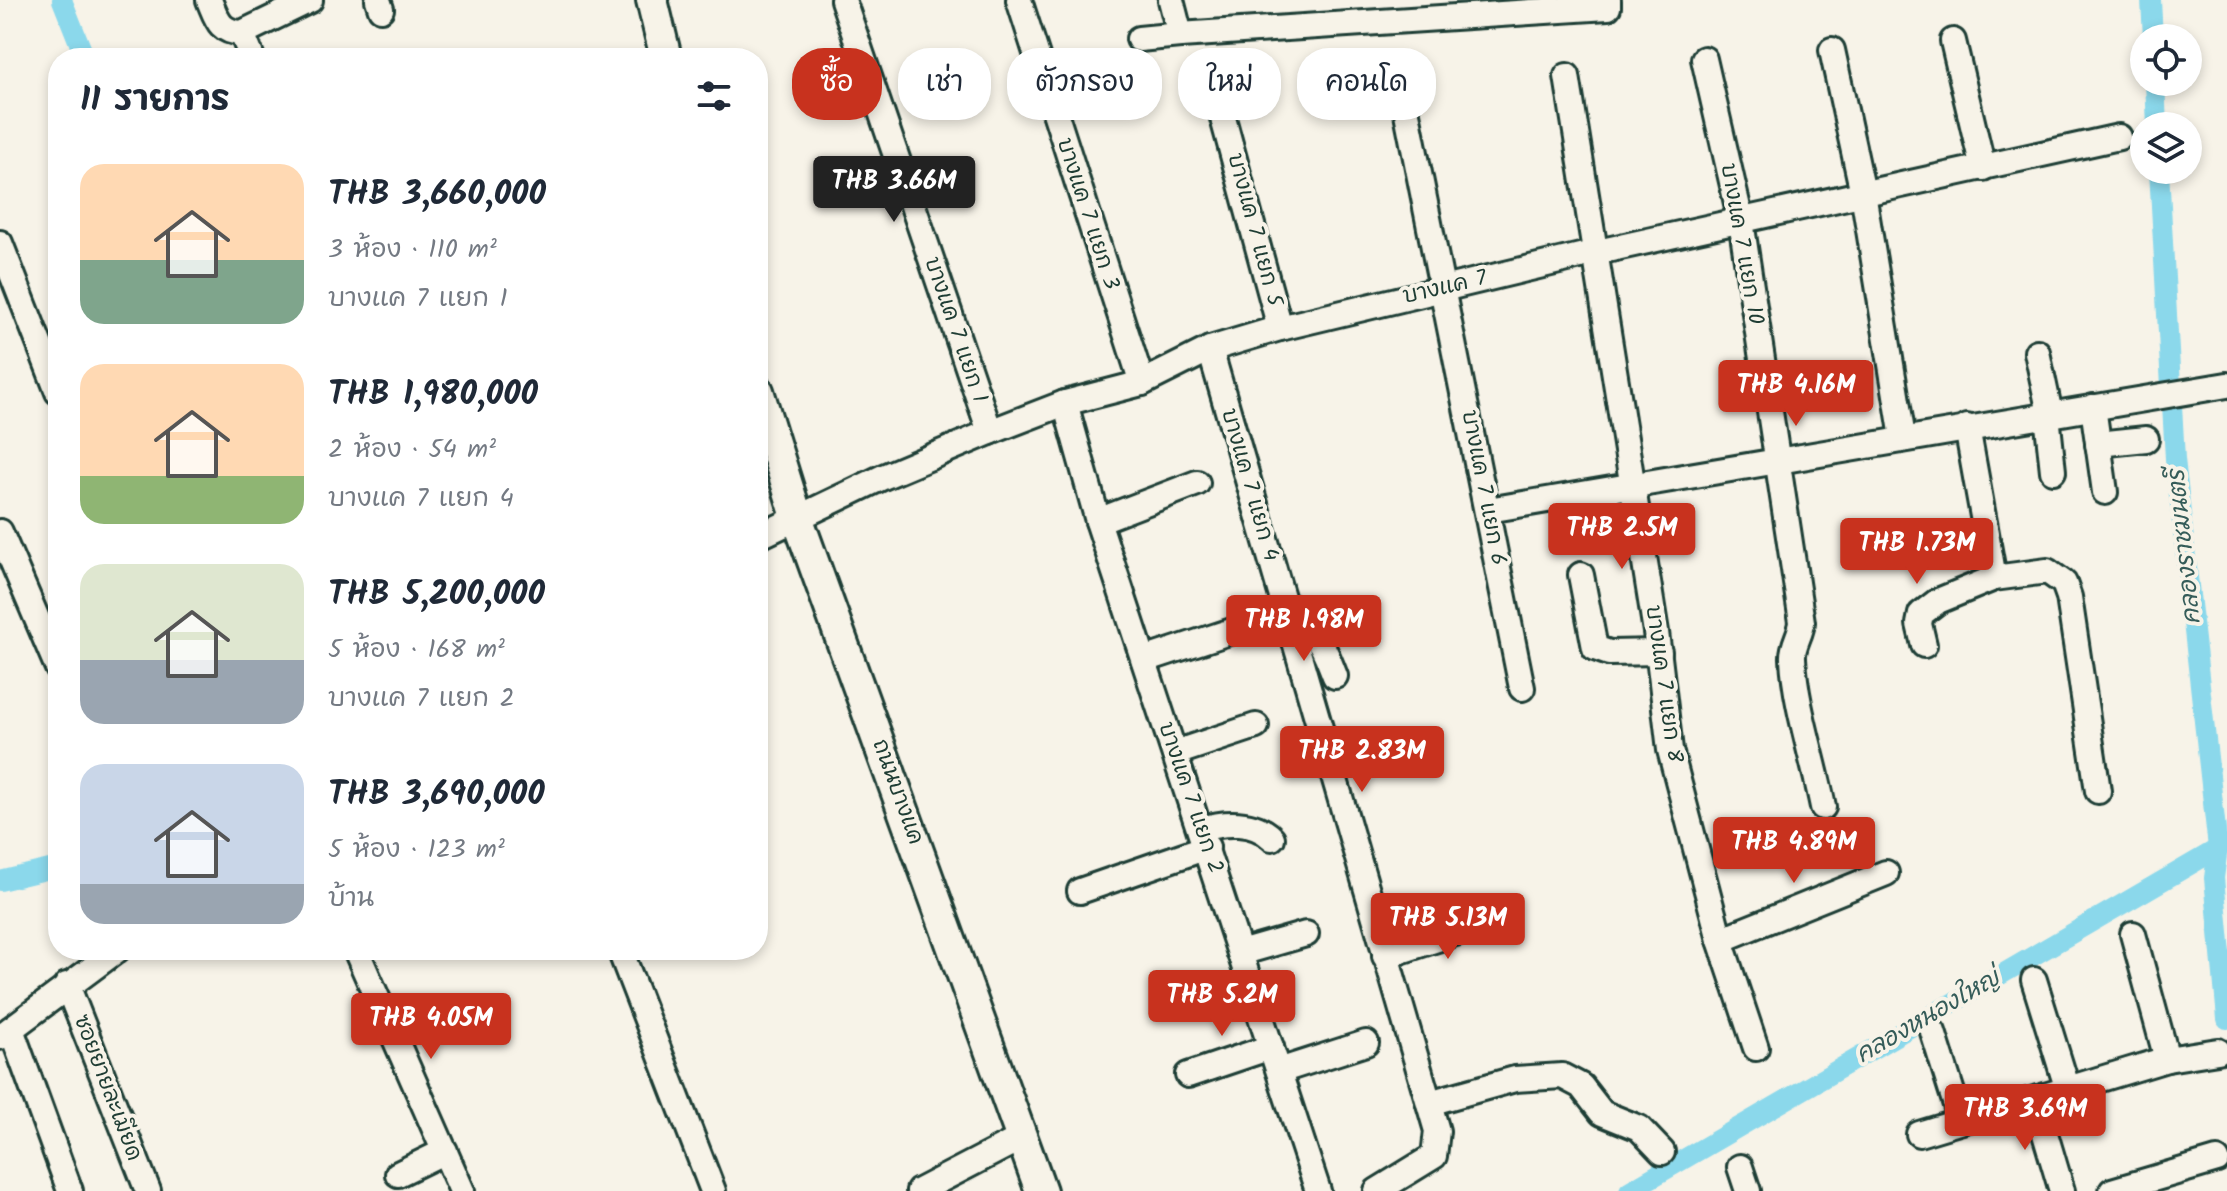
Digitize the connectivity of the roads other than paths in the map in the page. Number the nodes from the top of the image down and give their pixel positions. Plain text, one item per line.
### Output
1 (209, 0) edge
2 (310, 0) edge
3 (652, 0) edge
4 (843, 0) edge
5 (1019, 0) edge
6 (1171, 0) edge
7 (1608, 0) edge
8 (242, 33) junction
9 (1180, 35) junction
10 (1139, 39) dead end
11 (1953, 41) dead end
12 (248, 48) edge
13 (664, 48) edge
14 (1832, 50) dead end
15 (1704, 59) dead end
16 (1567, 76) dead end
17 (1224, 120) edge
18 (1409, 120) edge
19 (2119, 137) dead end
20 (1983, 168) junction
21 (1863, 193) junction
22 (1741, 221) junction
23 (0, 243) edge
24 (1593, 253) junction
25 (1443, 288) junction
26 (1280, 328) junction
27 (1210, 349) junction
28 (2037, 352) dead end
29 (48, 366) edge
30 (1142, 383) junction
31 (2215, 387) edge
32 (1065, 403) junction
33 (2093, 407) junction
34 (2049, 414) junction
35 (768, 423) edge
36 (1967, 427) junction
37 (990, 432) junction
38 (1903, 438) junction
39 (2146, 439) dead end
40 (2098, 444) junction
41 (1777, 461) junction
42 (2053, 471) dead end
43 (1197, 483) dead end
44 (1633, 487) junction
45 (2105, 492) dead end
46 (1488, 510) junction
47 (797, 517) junction
48 (1098, 521) junction
49 (0, 532) edge
50 (768, 532) edge
51 (1581, 575) dead end
52 (1994, 578) junction
53 (1288, 624) junction
54 (1232, 631) dead end
55 (48, 645) edge
56 (1924, 645) dead end
57 (1659, 652) junction
58 (1144, 660) junction
59 (1335, 676) dead end
60 (1522, 688) dead end
61 (1256, 726) dead end
62 (1175, 753) junction
63 (2098, 791) dead end
64 (1823, 807) dead end
65 (1204, 838) junction
66 (1272, 838) dead end
67 (1886, 873) dead end
68 (1080, 891) dead end
69 (1495, 920) dead end
70 (1306, 934) dead end
71 (2133, 934) dead end
72 (1720, 940) junction
73 (1240, 953) junction
74 (1385, 956) junction
75 (103, 960) edge
76 (360, 960) edge
77 (630, 960) edge
78 (2034, 980) dead end
79 (67, 985) junction
80 (1933, 1032) dead end
81 (5, 1033) edge
82 (1366, 1043) dead end
83 (1271, 1047) junction
84 (1756, 1048) dead end
85 (2218, 1051) dead end
86 (2167, 1059) junction
87 (1279, 1071) junction
88 (1188, 1075) dead end
89 (2068, 1090) junction
90 (2035, 1100) junction
91 (1429, 1103) junction
92 (1961, 1121) junction
93 (1919, 1134) dead end
94 (1021, 1138) junction
95 (445, 1151) junction
96 (1662, 1152) dead end
97 (2217, 1160) dead end
98 (1740, 1167) dead end
99 (398, 1174) dead end
100 (70, 1191) edge
101 (148, 1191) edge
102 (462, 1191) edge
103 (713, 1191) edge
104 (919, 1191) edge
105 (1041, 1191) edge
106 (1318, 1191) edge
107 (1377, 1191) edge
108 (1748, 1191) edge
109 (2062, 1191) edge
110 (2112, 1191) edge

1 - 8 street
2 - 8 street
3 - 13 main road
4 - 37 street, บางแค 7 แยก 1
5 - 30 street, บางแค 7 แยก 3
6 - 9 street
7 - 9 street
8 - 12 street
9 - 10 street
11 - 20 street
14 - 21 street
15 - 22 street, บางแค 7 แยก 10
16 - 24 street, บางแค 7 แยก 8
17 - 26 street, บางแค 7 แยก 5
18 - 25 street, บางแค 7 แยก 6
19 - 20 street, บางแค 7
20 - 21 street, บางแค 7
21 - 22 street, บางแค 7
21 - 38 street
22 - 24 street, บางแค 7
22 - 41 street, บางแค 7 แยก 10
23 - 29 street
24 - 25 street, บางแค 7
24 - 44 street, บางแค 7 แยก 8
25 - 26 street, บางแค 7
25 - 46 street, บางแค 7 แยก 6
26 - 27 street, บางแค 7
27 - 30 street, บางแค 7
27 - 53 street, บางแค 7 แยก 4
28 - 34 street
30 - 32 street, บางแค 7
31 - 33 street
32 - 37 street, บางแค 7
32 - 48 street, บางแค 7 แยก 2
33 - 34 street
33 - 40 street
34 - 36 street
34 - 42 street
35 - 47 main road, ถนนบางแค
36 - 38 street
36 - 52 street
37 - 47 street, บางแค 7
38 - 41 street
39 - 40 street
40 - 45 street
41 - 44 street
41 - 64 street, บางแค 7 แยก 10
43 - 48 street
44 - 46 street
44 - 57 street, บางแค 7 แยก 8
46 - 60 street, บางแค 7 แยก 6
47 - 50 street, บางแค 7
47 - 94 main road, ถนนบางแค
48 - 58 street, บางแค 7 แยก 2
49 - 55 street
51 - 57 street
52 - 56 street
52 - 63 street
53 - 59 street
53 - 74 street, บางแค 7 แยก 4
54 - 58 street
57 - 72 street, บางแค 7 แยก 8
58 - 62 street, บางแค 7 แยก 2
61 - 62 street
62 - 65 street, บางแค 7 แยก 2
65 - 66 street
65 - 68 street
65 - 73 street, บางแค 7 แยก 2
67 - 72 street
69 - 74 street
70 - 73 street
71 - 86 street
72 - 84 street, บางแค 7 แยก 8
73 - 83 street, บางแค 7 แยก 2
74 - 91 street, บางแค 7 แยก 4
75 - 79 street
76 - 95 street
77 - 103 street
78 - 89 street
79 - 81 street
79 - 101 street, ซอยยายละเมียด
80 - 92 street
81 - 100 street
82 - 87 street
83 - 87 street, บางแค 7 แยก 2
83 - 88 street
85 - 86 street
86 - 89 street
87 - 106 street, บางแค 7 แยก 2
89 - 90 street
90 - 92 street
90 - 109 street
91 - 96 street
91 - 107 street, บางแค 7 แยก 4
92 - 93 street
94 - 104 street
94 - 105 main road, ถนนบางแค
95 - 99 street
95 - 102 street
97 - 110 street
98 - 108 street

